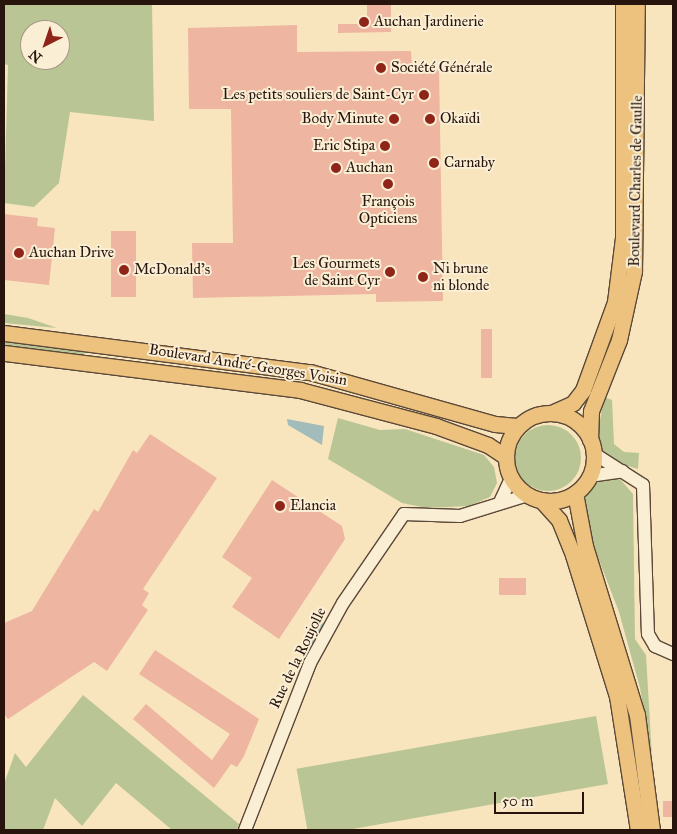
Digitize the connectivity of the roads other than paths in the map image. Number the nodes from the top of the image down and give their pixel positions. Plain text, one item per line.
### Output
1 (623, 4) edge
2 (637, 4) edge
3 (4, 333) edge
4 (4, 353) edge
5 (551, 413) junction
6 (518, 426) junction
7 (592, 447) junction
8 (506, 456) junction
9 (623, 471) junction
10 (589, 476) junction
11 (512, 478) junction
12 (575, 493) junction
13 (534, 497) junction
14 (500, 502) junction
15 (673, 654) edge
16 (245, 830) edge
17 (638, 830) edge
18 (652, 830) edge

1 - 5 main road, Boulevard Charles de Gaulle
2 - 7 main road, Boulevard Charles de Gaulle
3 - 6 main road, Boulevard André-Georges Voisin
4 - 8 main road, Boulevard André-Georges Voisin
5 - 6 main road
5 - 7 main road
6 - 8 main road
7 - 9 street
7 - 10 main road
8 - 11 main road
9 - 10 street
9 - 15 street
10 - 12 main road
11 - 13 main road
11 - 14 street
12 - 13 main road
12 - 18 main road
13 - 14 street
13 - 17 main road
14 - 16 street, Rue de la Roujolle

